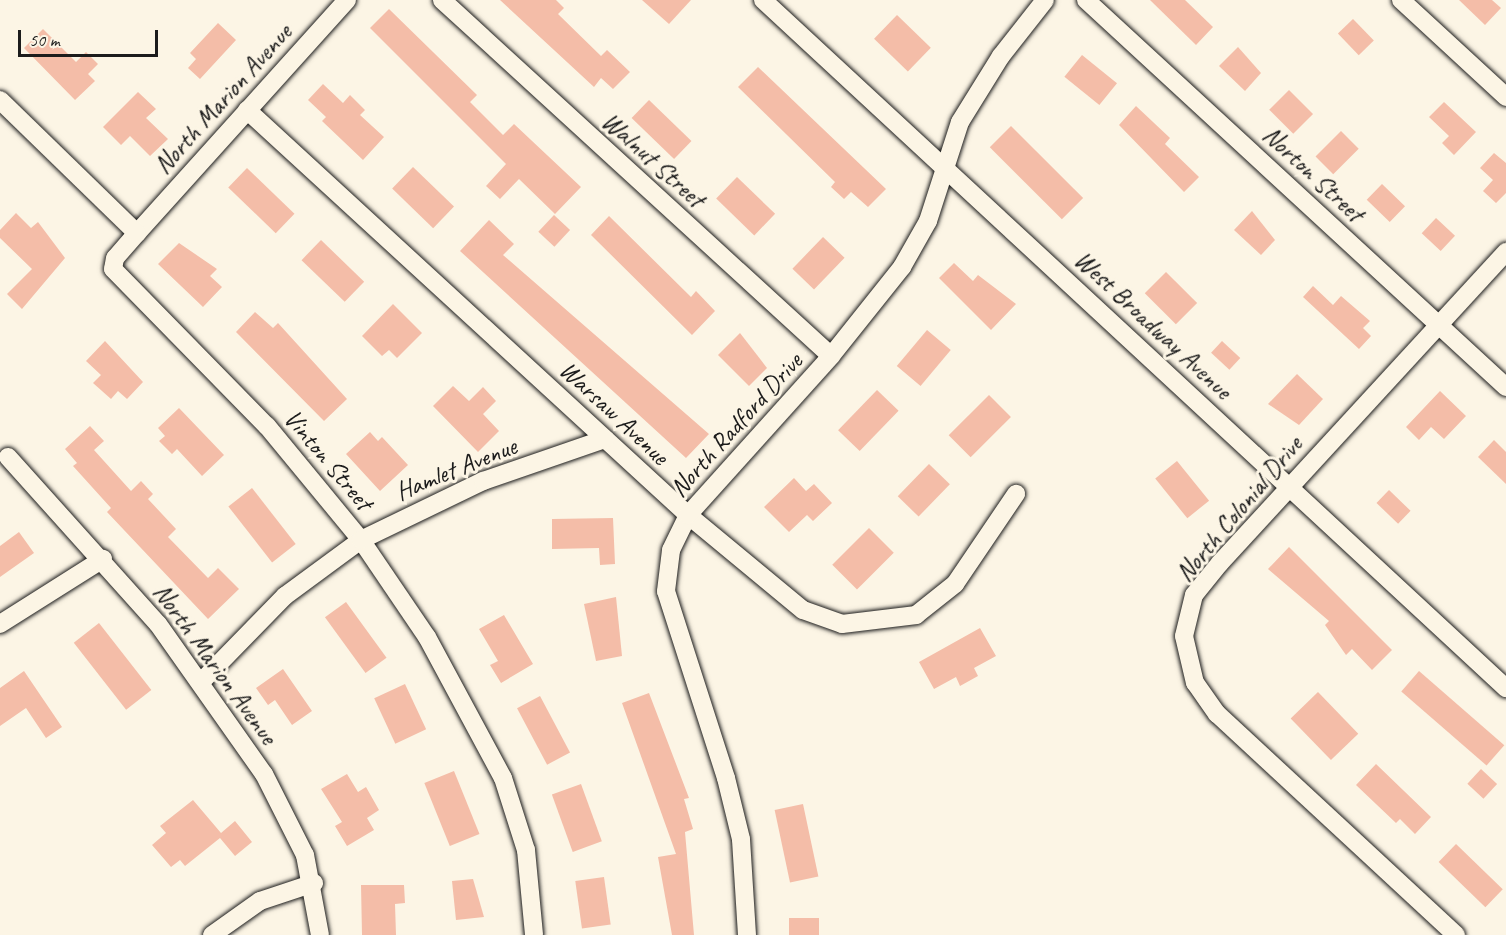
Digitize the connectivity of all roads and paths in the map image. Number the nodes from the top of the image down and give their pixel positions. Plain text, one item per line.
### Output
1 (347, 0) edge
2 (442, 0) edge
3 (763, 0) edge
4 (1045, 0) edge
5 (1086, 0) edge
6 (1401, 0) edge
7 (1506, 97) edge
8 (0, 100) edge
9 (246, 110) junction
10 (945, 168) junction
11 (137, 233) junction
12 (1506, 252) edge
13 (1440, 325) junction
14 (831, 356) junction
15 (1506, 387) edge
16 (605, 439) junction
17 (8, 457) dead end
18 (1289, 486) junction
19 (1016, 494) dead end
20 (688, 515) junction
21 (361, 540) junction
22 (103, 559) junction
23 (0, 624) edge
24 (202, 681) junction
25 (1506, 688) edge
26 (314, 882) junction
27 (213, 935) edge
28 (320, 935) edge
29 (534, 935) edge
30 (747, 935) edge
31 (1456, 935) edge

1 - 9 street, North Marion Avenue
2 - 14 street, Walnut Street
3 - 10 street, West Broadway Avenue
4 - 10 street, North Radford Drive
5 - 13 street, Norton Street
6 - 7 street
8 - 11 street
9 - 11 street, North Marion Avenue
9 - 16 street, Warsaw Avenue
10 - 14 street, North Radford Drive
10 - 18 street, West Broadway Avenue
11 - 21 street, Vinton Street
12 - 13 street, North Colonial Drive
13 - 15 street, Norton Street
13 - 18 street, North Colonial Drive
14 - 20 street, North Radford Drive
16 - 20 street, Warsaw Avenue
16 - 21 street, Hamlet Avenue
17 - 22 street, North Marion Avenue
18 - 25 street, West Broadway Avenue
18 - 31 street, North Colonial Drive
19 - 20 street, Warsaw Avenue
20 - 30 street, North Radford Drive
21 - 24 street, Hamlet Avenue
21 - 29 street, Vinton Street
22 - 23 street
22 - 24 street, North Marion Avenue
24 - 26 street, North Marion Avenue
26 - 27 street
26 - 28 street, North Marion Avenue

